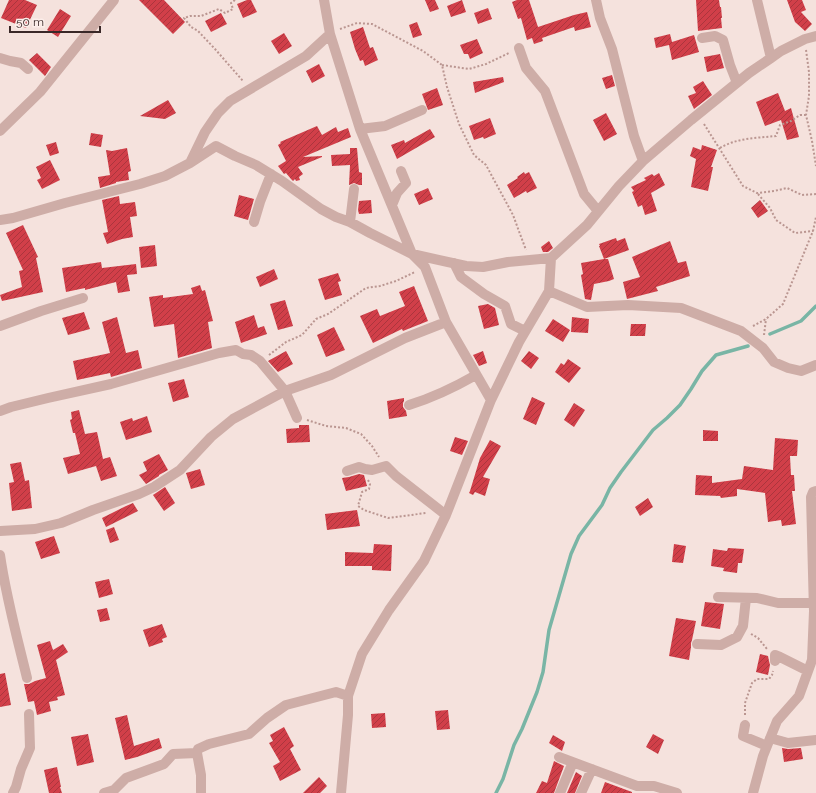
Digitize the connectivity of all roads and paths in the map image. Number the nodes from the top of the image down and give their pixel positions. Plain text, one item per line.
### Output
1 (114, 0) edge
2 (235, 0) edge
3 (324, 0) edge
4 (596, 0) edge
5 (757, 0) edge
6 (330, 33) junction
7 (813, 36) edge
8 (702, 38) dead end
9 (519, 48) joint
10 (0, 58) edge
11 (771, 58) junction
12 (442, 65) junction
13 (28, 69) dead end
14 (736, 83) junction
15 (251, 89) junction
16 (422, 110) dead end
17 (698, 115) junction
18 (806, 115) junction
19 (360, 129) junction
20 (0, 131) edge
21 (720, 148) junction
22 (643, 160) junction
23 (190, 163) junction
24 (816, 166) edge
25 (401, 171) dead end
26 (270, 174) junction
27 (354, 189) dead end
28 (758, 194) junction
29 (816, 194) edge
30 (392, 205) junction
31 (598, 212) junction
32 (816, 217) edge
33 (0, 220) edge
34 (254, 222) dead end
35 (350, 222) junction
36 (813, 231) junction
37 (412, 254) junction
38 (551, 258) junction
39 (531, 260) junction
40 (454, 263) junction
41 (425, 267) junction
42 (548, 291) junction
43 (83, 298) dead end
44 (446, 322) junction
45 (0, 326) edge
46 (525, 331) junction
47 (741, 331) junction
48 (260, 361) junction
49 (816, 365) edge
50 (476, 375) junction
51 (285, 391) junction
52 (491, 400) junction
53 (409, 405) dead end
54 (0, 411) edge
55 (297, 418) joint
56 (386, 466) junction
57 (365, 469) junction
58 (347, 470) dead end
59 (816, 491) edge
60 (446, 515) junction
61 (0, 531) edge
62 (0, 555) edge
63 (718, 597) dead end
64 (746, 598) junction
65 (814, 608) edge
66 (740, 632) junction
67 (697, 644) dead end
68 (775, 658) junction
69 (808, 671) junction
70 (27, 678) dead end
71 (348, 696) junction
72 (29, 714) dead end
73 (745, 724) joint
74 (816, 740) edge
75 (768, 742) junction
76 (197, 752) junction
77 (559, 757) dead end
78 (573, 762) junction
79 (592, 769) junction
80 (13, 793) edge
81 (104, 793) edge
82 (201, 793) edge
83 (341, 793) edge
84 (560, 793) edge
85 (581, 793) edge
86 (677, 793) edge
87 (752, 793) edge

1 - 20 street
2 - 15 path
3 - 6 street
4 - 22 street
5 - 11 street
6 - 12 path
6 - 15 street
6 - 19 street
7 - 11 street
7 - 18 path
8 - 14 street
9 - 12 path
9 - 31 street
10 - 13 street
11 - 14 street
12 - 39 path
14 - 17 street
15 - 23 street
16 - 19 street
17 - 21 path
17 - 22 street
18 - 21 path
18 - 24 path
19 - 30 street
21 - 28 path
22 - 31 street
23 - 26 street
23 - 33 street
25 - 30 street
26 - 34 street
26 - 35 street
27 - 35 street
28 - 29 path
28 - 36 path
30 - 37 street
31 - 38 street
32 - 36 path
35 - 37 street
36 - 47 path
37 - 40 street
37 - 41 street
38 - 39 street
38 - 42 street
39 - 40 street
40 - 46 street
41 - 44 street
41 - 48 path
42 - 46 street
42 - 47 street
43 - 45 street
44 - 50 street
44 - 51 street
46 - 52 street
47 - 49 street
48 - 51 street
48 - 54 street
50 - 52 street
50 - 53 street
51 - 55 street
51 - 61 street
52 - 60 street
55 - 56 path
56 - 57 street
56 - 60 street
57 - 58 street
57 - 60 path
59 - 65 street
60 - 71 street
62 - 70 street
63 - 64 street
64 - 65 street
64 - 66 street
65 - 69 street
66 - 67 street
66 - 68 path
68 - 69 street
68 - 73 path
69 - 75 street
71 - 76 street
71 - 83 street
72 - 80 street
73 - 75 street
74 - 75 street
75 - 87 street
76 - 81 street
76 - 82 street
77 - 78 street
78 - 79 street
78 - 84 street
79 - 85 street
79 - 86 street

